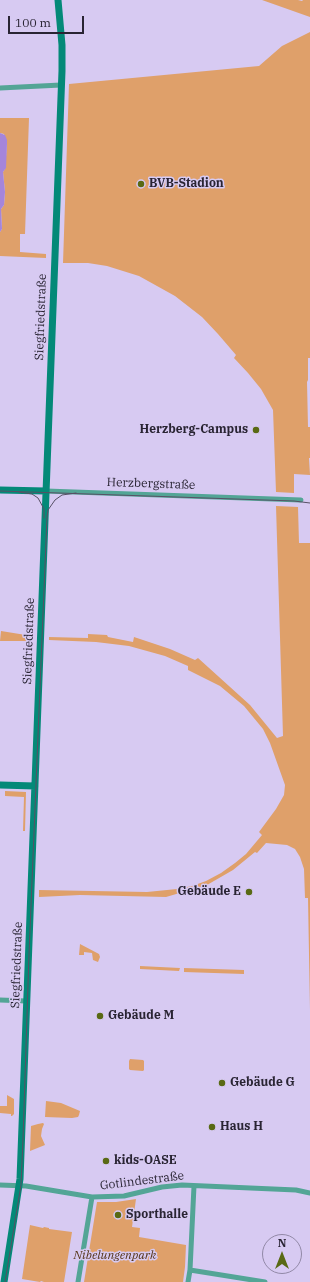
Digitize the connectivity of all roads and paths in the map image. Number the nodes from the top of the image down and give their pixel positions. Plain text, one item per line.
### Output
1 (58, 0) edge
2 (61, 85) junction
3 (0, 88) edge
4 (0, 490) edge
5 (46, 491) junction
6 (301, 500) dead end
7 (0, 785) edge
8 (35, 786) junction
9 (0, 1000) edge
10 (26, 1001) junction
11 (0, 1184) edge
12 (19, 1185) junction
13 (194, 1186) junction
14 (310, 1193) edge
15 (92, 1197) junction
16 (190, 1270) junction
17 (4, 1282) edge
18 (78, 1282) edge
19 (188, 1282) edge
20 (265, 1282) edge

1 - 2 street, Siegfriedstraße
2 - 3 street
2 - 5 street, Siegfriedstraße
4 - 5 street, Herzbergstraße
5 - 6 street, Herzbergstraße
5 - 8 street, Siegfriedstraße
7 - 8 street
8 - 10 street, Siegfriedstraße
9 - 10 street
10 - 12 street, Siegfriedstraße
11 - 12 street, Gotlindestraße
12 - 15 street, Gotlindestraße
12 - 17 street, Siegfriedstraße
13 - 14 street, Gotlindestraße
13 - 15 street, Gotlindestraße
13 - 16 street
15 - 18 street
16 - 19 street
16 - 20 street

